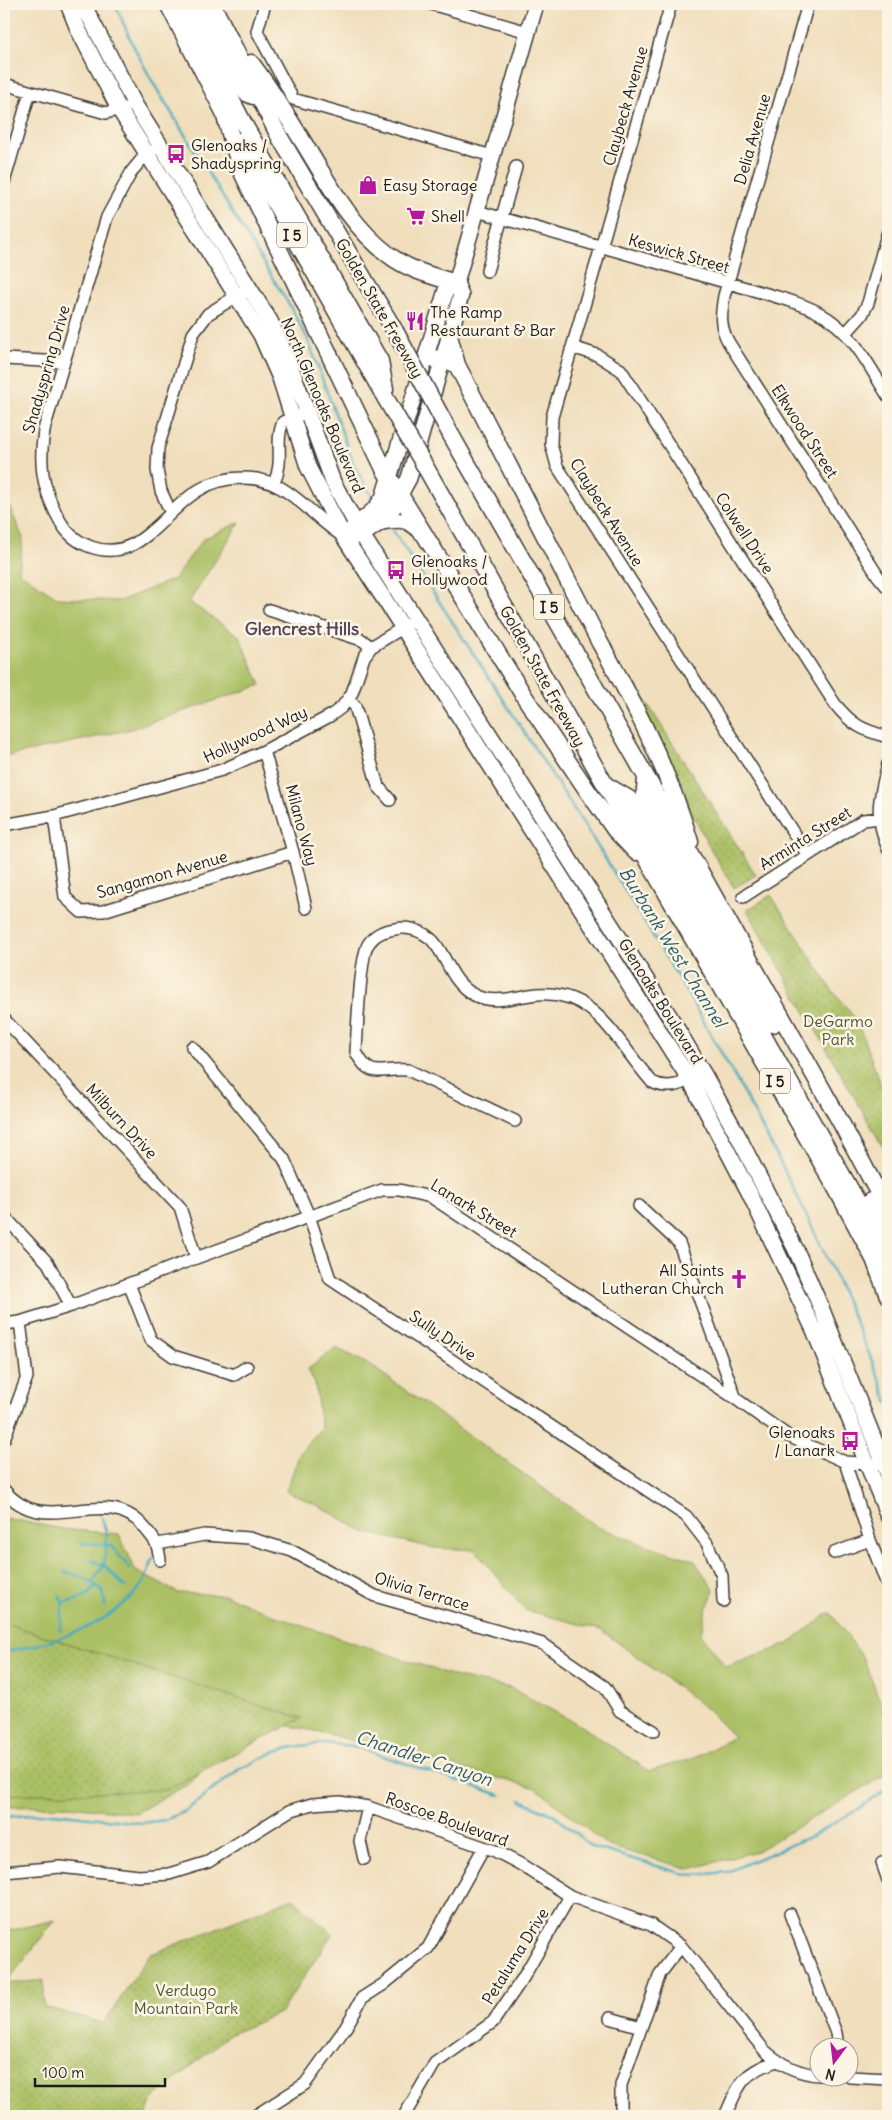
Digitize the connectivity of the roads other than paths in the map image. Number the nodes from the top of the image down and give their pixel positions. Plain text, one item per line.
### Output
1 (68, 4) edge
2 (83, 4) edge
3 (168, 4) edge
4 (182, 4) edge
5 (198, 4) edge
6 (265, 4) edge
7 (431, 4) edge
8 (536, 4) edge
9 (671, 4) edge
10 (808, 4) edge
11 (216, 11) edge
12 (528, 32) junction
13 (4, 84) edge
14 (30, 92) junction
15 (261, 101) junction
16 (135, 105) junction
17 (120, 109) junction
18 (223, 110) junction
19 (154, 150) junction
20 (492, 156) junction
21 (516, 167) dead end
22 (4, 182) edge
23 (476, 211) junction
24 (501, 219) junction
25 (888, 231) edge
26 (602, 248) junction
27 (487, 270) dead end
28 (456, 283) junction
29 (727, 284) junction
30 (243, 292) junction
31 (846, 333) junction
32 (449, 336) joint
33 (572, 347) junction
34 (369, 356) junction
35 (4, 359) edge
36 (424, 360) junction
37 (64, 362) junction
38 (450, 362) junction
39 (888, 396) edge
40 (300, 414) junction
41 (389, 477) junction
42 (333, 482) junction
43 (274, 483) junction
44 (400, 494) junction
45 (383, 498) junction
46 (171, 513) junction
47 (381, 522) junction
48 (359, 530) junction
49 (426, 536) junction
50 (344, 537) junction
51 (888, 588) edge
52 (269, 610) dead end
53 (410, 624) junction
54 (371, 647) junction
55 (348, 700) junction
56 (888, 737) edge
57 (264, 751) junction
58 (888, 764) edge
59 (517, 777) junction
60 (646, 779) junction
61 (503, 785) junction
62 (605, 785) junction
63 (390, 800) dead end
64 (54, 816) junction
65 (883, 817) edge
66 (4, 825) edge
67 (888, 849) edge
68 (293, 852) junction
69 (807, 854) junction
70 (696, 866) junction
71 (654, 871) junction
72 (744, 897) dead end
73 (306, 908) dead end
74 (4, 1018) edge
75 (192, 1047) dead end
76 (703, 1073) junction
77 (690, 1080) junction
78 (515, 1121) dead end
79 (638, 1206) dead end
80 (888, 1211) edge
81 (4, 1216) edge
82 (309, 1216) junction
83 (888, 1236) edge
84 (196, 1258) junction
85 (888, 1264) edge
86 (129, 1284) junction
87 (888, 1296) edge
88 (71, 1306) junction
89 (20, 1322) junction
90 (4, 1324) edge
91 (247, 1368) dead end
92 (736, 1399) junction
93 (4, 1440) edge
94 (845, 1462) junction
95 (867, 1465) junction
96 (887, 1468) edge
97 (4, 1490) edge
98 (888, 1516) edge
99 (870, 1540) junction
100 (158, 1544) junction
101 (834, 1554) dead end
102 (160, 1560) dead end
103 (888, 1587) edge
104 (723, 1601) dead end
105 (654, 1731) dead end
106 (368, 1808) junction
107 (484, 1847) junction
108 (364, 1858) dead end
109 (882, 1863) dead end
110 (4, 1872) edge
111 (888, 1880) edge
112 (570, 1896) junction
113 (790, 1914) dead end
114 (681, 1946) junction
115 (610, 2018) dead end
116 (641, 2027) junction
117 (837, 2038) edge
118 (776, 2061) junction
119 (810, 2073) edge
120 (860, 2077) edge
121 (888, 2078) edge
122 (621, 2107) dead end
123 (256, 2116) edge
124 (404, 2116) edge
125 (725, 2116) edge

1 - 17 main road, North Glenoaks Boulevard
2 - 16 main road, North Glenoaks Boulevard
3 - 18 highway, Golden State Freeway / I 5
4 - 34 highway
5 - 15 highway
6 - 20 street
7 - 12 street
8 - 12 main road
9 - 26 street, Claybeck Avenue
10 - 29 street, Delia Avenue
11 - 15 highway, Golden State Freeway / I 5
11 - 28 highway
12 - 20 main road
13 - 14 street
14 - 17 street
14 - 22 street
15 - 60 highway, Golden State Freeway / I 5, bridge
16 - 17 street
16 - 19 main road, North Glenoaks Boulevard
17 - 19 main road, North Glenoaks Boulevard
18 - 34 highway, Golden State Freeway / I 5
18 - 41 highway
19 - 30 main road, North Glenoaks Boulevard
19 - 37 street, Shadyspring Drive
20 - 23 main road
21 - 24 street
23 - 24 street, Keswick Street
23 - 28 main road
24 - 26 street, Keswick Street
24 - 27 street
25 - 31 street
26 - 29 street, Keswick Street
26 - 33 street, Claybeck Avenue
28 - 32 main road
28 - 36 main road
29 - 31 street, Keswick Street
29 - 51 street, Elkwood Street
30 - 40 main road, North Glenoaks Boulevard
30 - 46 street
31 - 39 street, Keswick Street
32 - 38 highway
33 - 56 street, Colwell Drive
33 - 69 street, Claybeck Avenue
34 - 62 highway, Golden State Freeway / I 5, bridge
35 - 37 street
36 - 38 highway
36 - 41 main road
37 - 46 street, Shadyspring Drive
38 - 44 main road
38 - 70 highway
40 - 42 main road, North Glenoaks Boulevard
40 - 43 street
40 - 50 main road, North Glenoaks Boulevard
41 - 44 highway
41 - 45 main road
42 - 45 main road
42 - 48 main road, North Glenoaks Boulevard
43 - 46 street, Shadyspring Drive
43 - 50 street, Shadyspring Drive
44 - 47 main road
44 - 49 highway
45 - 48 main road
47 - 48 main road
47 - 49 main road
48 - 50 main road
48 - 53 main road, Glenoaks Boulevard
49 - 71 highway
50 - 53 main road, Glenoaks Boulevard
52 - 54 street
53 - 54 street
53 - 59 main road, Glenoaks Boulevard
53 - 61 main road, Glenoaks Boulevard
54 - 55 street, Hollywood Way
55 - 57 street, Hollywood Way
55 - 63 street
57 - 64 street, Hollywood Way
57 - 68 street, Milano Way
58 - 65 street
59 - 61 main road
59 - 76 main road, Glenoaks Boulevard
60 - 70 highway, Golden State Freeway / I 5
60 - 83 highway
61 - 77 main road, Glenoaks Boulevard
62 - 71 highway, Golden State Freeway / I 5
62 - 85 highway
64 - 66 street, Hollywood Way
64 - 68 street, Sangamon Avenue
65 - 67 street
65 - 69 street, Arminta Street
68 - 73 street, Milano Way
69 - 72 street, Arminta Street
70 - 80 highway, Golden State Freeway / I 5
71 - 87 highway, Golden State Freeway / I 5
74 - 84 street, Milburn Drive
75 - 82 street, Sully Drive
76 - 77 street
76 - 96 main road, Glenoaks Boulevard
77 - 78 street
77 - 95 main road, Glenoaks Boulevard
79 - 92 street
81 - 88 street
82 - 84 street, Lanark Street
82 - 92 street, Lanark Street
82 - 104 street, Sully Drive
84 - 86 street, Lanark Street
86 - 88 street, Lanark Street
86 - 91 street
88 - 89 street, Lanark Street
89 - 90 street, Lanark Street
89 - 93 street
92 - 94 street, Lanark Street
94 - 95 street, Lanark Street
94 - 99 street
95 - 96 street, Lanark Street
95 - 98 main road, Glenoaks Boulevard
97 - 100 street
99 - 101 street
99 - 103 street
100 - 102 street
100 - 105 street, Olivia Terrace
106 - 107 street, Roscoe Boulevard
106 - 108 street
106 - 110 street, Roscoe Boulevard
107 - 112 street, Roscoe Boulevard
107 - 123 street
109 - 111 street
112 - 114 street, Roscoe Boulevard
112 - 124 street, Petaluma Drive
113 - 117 street
114 - 116 street
114 - 118 street, Roscoe Boulevard
115 - 116 street
116 - 122 street
118 - 119 street, Roscoe Boulevard
118 - 125 street
120 - 121 street

